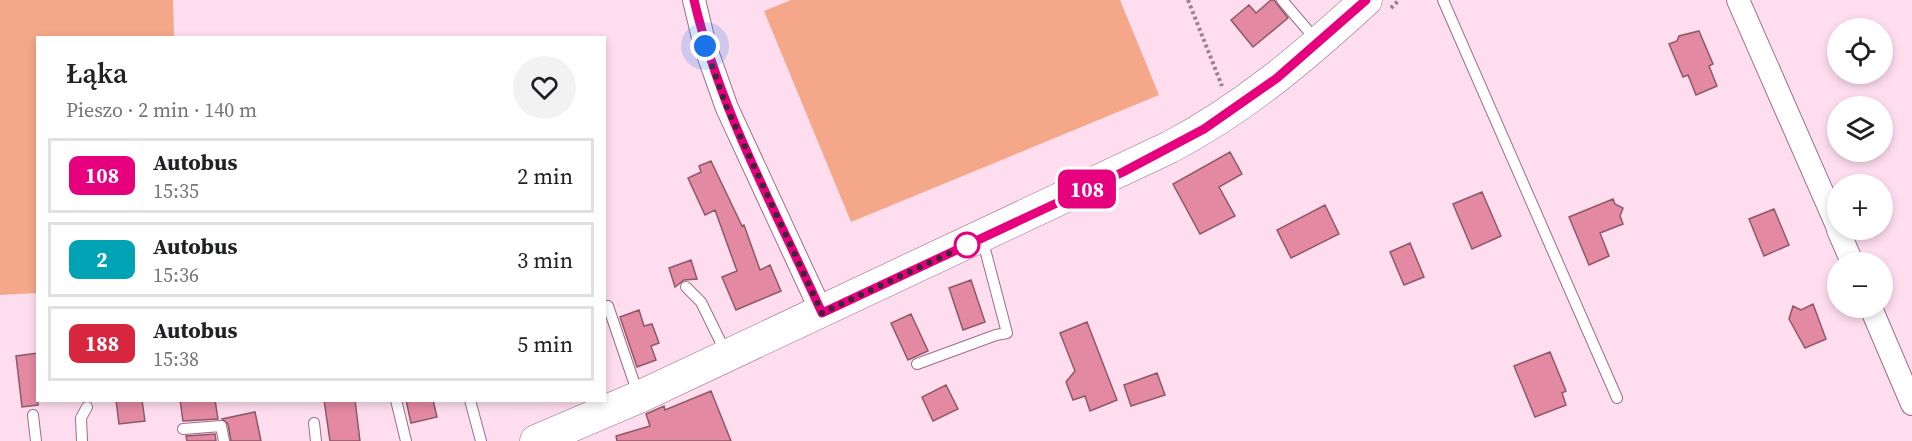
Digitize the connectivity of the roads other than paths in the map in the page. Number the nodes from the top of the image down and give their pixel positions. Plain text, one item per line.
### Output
1 (694, 0) edge
2 (1282, 0) edge
3 (1366, 0) edge
4 (1443, 0) edge
5 (1738, 0) edge
6 (1319, 44) junction
7 (1827, 204) edge
8 (982, 238) junction
9 (686, 287) dead end
10 (608, 306) dead end
11 (822, 313) junction
12 (1875, 318) edge
13 (727, 356) junction
14 (916, 364) dead end
15 (639, 398) junction
16 (1617, 398) dead end
17 (396, 402) edge
18 (471, 402) edge
19 (1912, 405) edge
20 (87, 407) dead end
21 (33, 415) dead end
22 (314, 423) dead end
23 (183, 429) dead end
24 (36, 441) edge
25 (82, 441) edge
26 (224, 441) edge
27 (316, 441) edge
28 (406, 441) edge
29 (481, 441) edge
30 (536, 441) edge

1 - 11 street
2 - 6 lane
3 - 6 main road
4 - 16 lane
5 - 7 street
6 - 8 main road
8 - 11 main road
8 - 14 lane
9 - 13 lane
10 - 15 lane
11 - 13 main road
12 - 19 street
13 - 15 main road
15 - 30 main road
17 - 28 lane
18 - 29 lane
20 - 25 lane
21 - 24 lane
22 - 27 lane
23 - 26 lane

